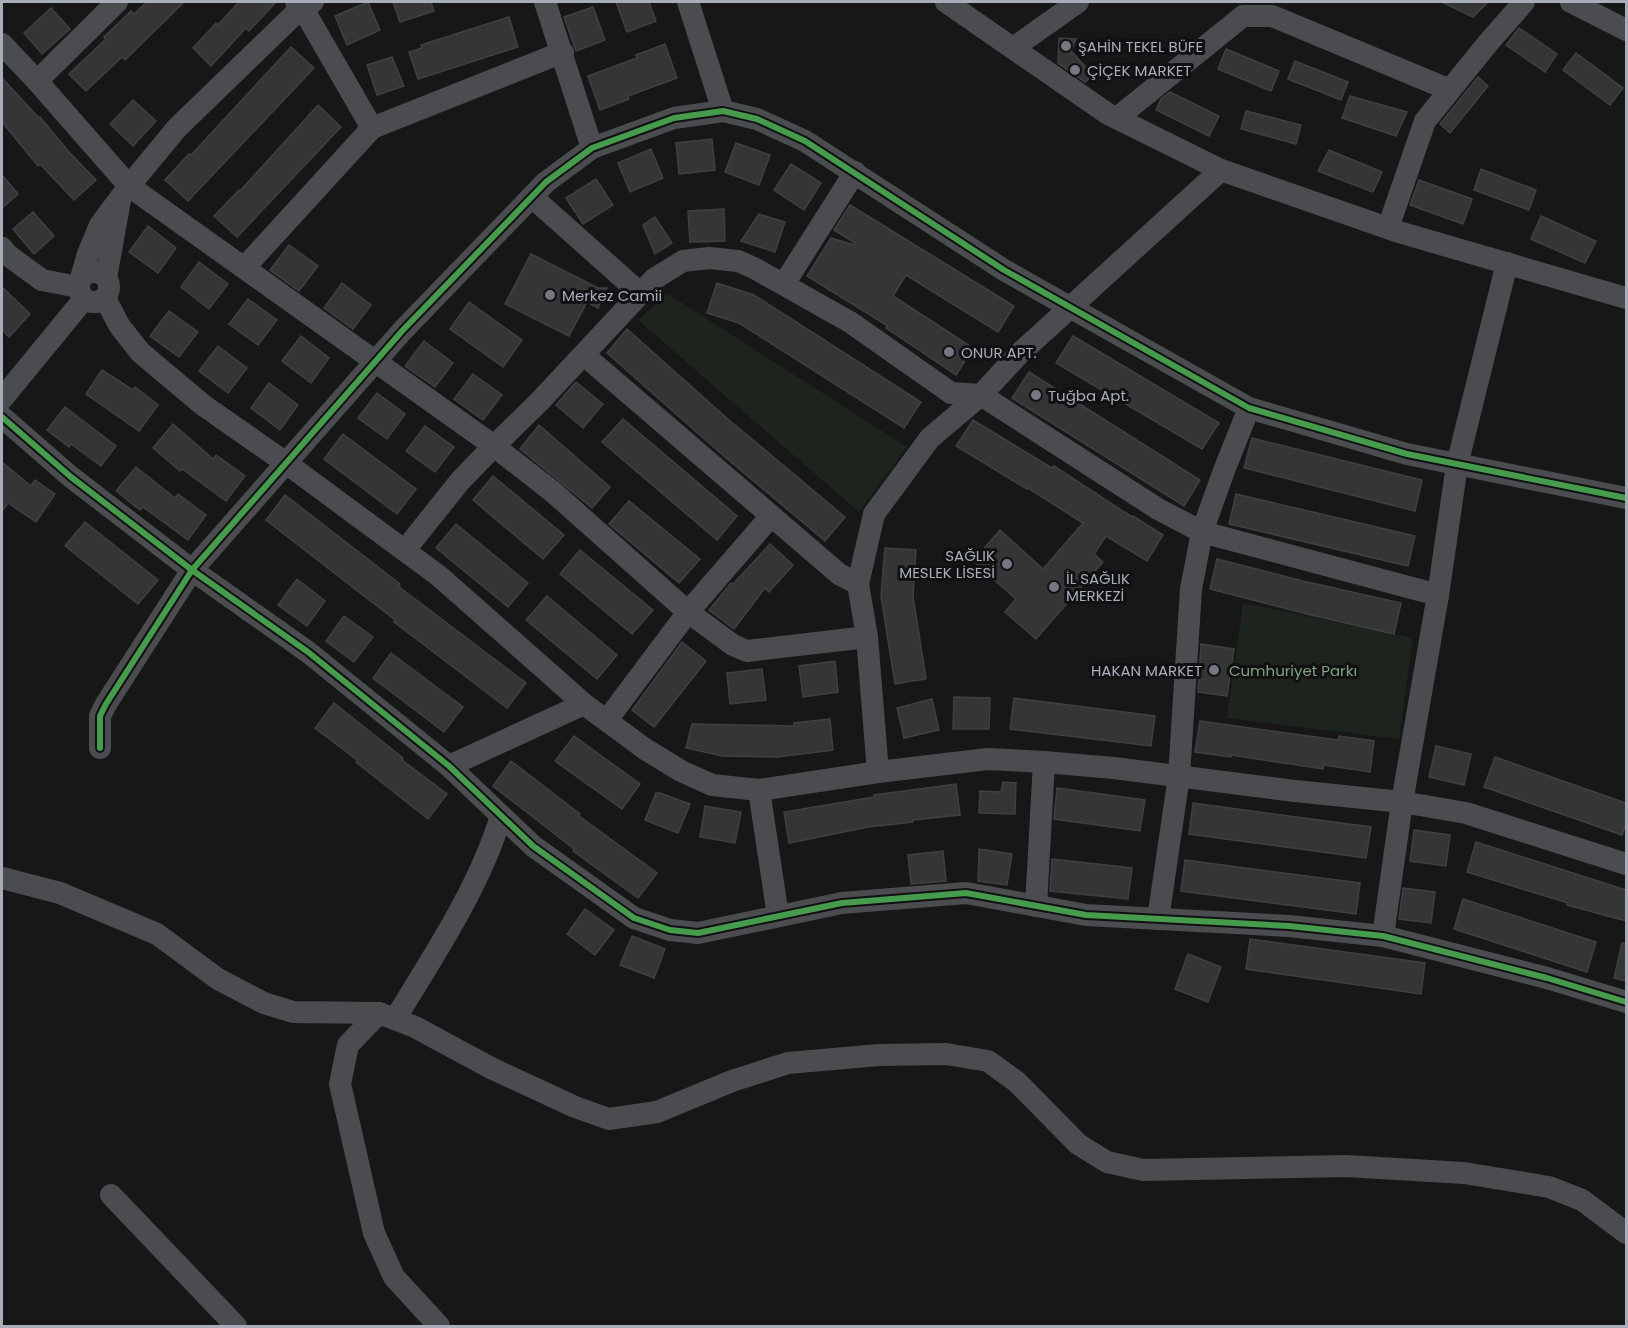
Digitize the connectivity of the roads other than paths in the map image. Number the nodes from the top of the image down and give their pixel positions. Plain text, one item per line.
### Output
1 (117, 2) edge
2 (545, 2) edge
3 (688, 2) edge
4 (946, 2) edge
5 (1078, 2) edge
6 (1524, 2) edge
7 (1571, 2) edge
8 (304, 3) edge
9 (1624, 23) edge
10 (2, 44) edge
11 (1013, 48) junction
12 (563, 52) junction
13 (37, 81) junction
14 (1450, 90) junction
15 (723, 111) junction
16 (1117, 118) junction
17 (372, 128) junction
18 (592, 148) junction
19 (1221, 170) junction
20 (855, 172) junction
21 (124, 193) junction
22 (532, 197) junction
23 (1388, 228) junction
24 (2, 248) edge
25 (1507, 263) junction
26 (244, 267) junction
27 (784, 284) junction
28 (91, 288) junction
29 (641, 294) junction
30 (1626, 298) edge
31 (1072, 306) junction
32 (584, 355) junction
33 (374, 362) junction
34 (981, 395) junction
35 (2, 399) edge
36 (1249, 408) junction
37 (2, 417) edge
38 (494, 446) junction
39 (286, 463) junction
40 (1456, 465) junction
41 (1626, 498) edge
42 (771, 516) junction
43 (1202, 532) junction
44 (405, 550) junction
45 (192, 570) junction
46 (858, 584) junction
47 (1438, 595) junction
48 (688, 612) junction
49 (867, 637) junction
50 (584, 704) junction
51 (607, 720) junction
52 (100, 748) dead end
53 (1044, 762) junction
54 (449, 766) junction
55 (878, 772) junction
56 (1179, 776) junction
57 (759, 790) junction
58 (1402, 802) junction
59 (501, 816) junction
60 (1626, 864) edge
61 (2, 878) edge
62 (1036, 906) junction
63 (778, 916) junction
64 (1158, 919) junction
65 (1383, 936) junction
66 (1626, 1002) edge
67 (387, 1016) junction
68 (111, 1195) dead end
69 (1626, 1233) edge
70 (236, 1326) edge
71 (439, 1326) edge

1 - 13 street
2 - 12 street
3 - 15 street
4 - 11 street
5 - 11 street
6 - 14 street
7 - 9 street
8 - 17 street
8 - 21 street
10 - 13 street
11 - 16 street
12 - 17 street
12 - 18 street
13 - 21 street
14 - 16 street
14 - 23 street
15 - 18 street
15 - 20 street
16 - 19 street
17 - 26 street
18 - 22 street
19 - 23 street
19 - 31 street
20 - 27 street
20 - 31 street
21 - 26 street
21 - 28 street
22 - 29 street
22 - 33 street
23 - 25 street
24 - 28 street
25 - 30 street
25 - 40 street
26 - 33 street
27 - 29 street
27 - 34 street
28 - 35 street
28 - 39 street
29 - 32 street
31 - 34 street
31 - 36 street
32 - 38 street
32 - 42 street
33 - 38 street
33 - 39 street
34 - 43 street
34 - 46 street
36 - 40 street
36 - 43 street
37 - 45 street
38 - 44 street
38 - 48 street
39 - 44 street
39 - 45 street
40 - 41 street
40 - 47 street
42 - 46 street
42 - 48 street
43 - 47 street
43 - 56 street
44 - 50 street
45 - 52 street
45 - 54 street
46 - 49 street
47 - 58 street
48 - 49 street
48 - 51 street
49 - 55 street
50 - 51 street
50 - 54 street
51 - 57 street
53 - 55 street
53 - 56 street
53 - 62 street
54 - 59 street
55 - 57 street
56 - 58 street
56 - 64 street
57 - 63 street
58 - 60 street
58 - 65 street
59 - 63 street
59 - 67 street
61 - 67 street
62 - 63 street
62 - 64 street
64 - 65 street
65 - 66 street
67 - 69 street
67 - 71 street
68 - 70 street

